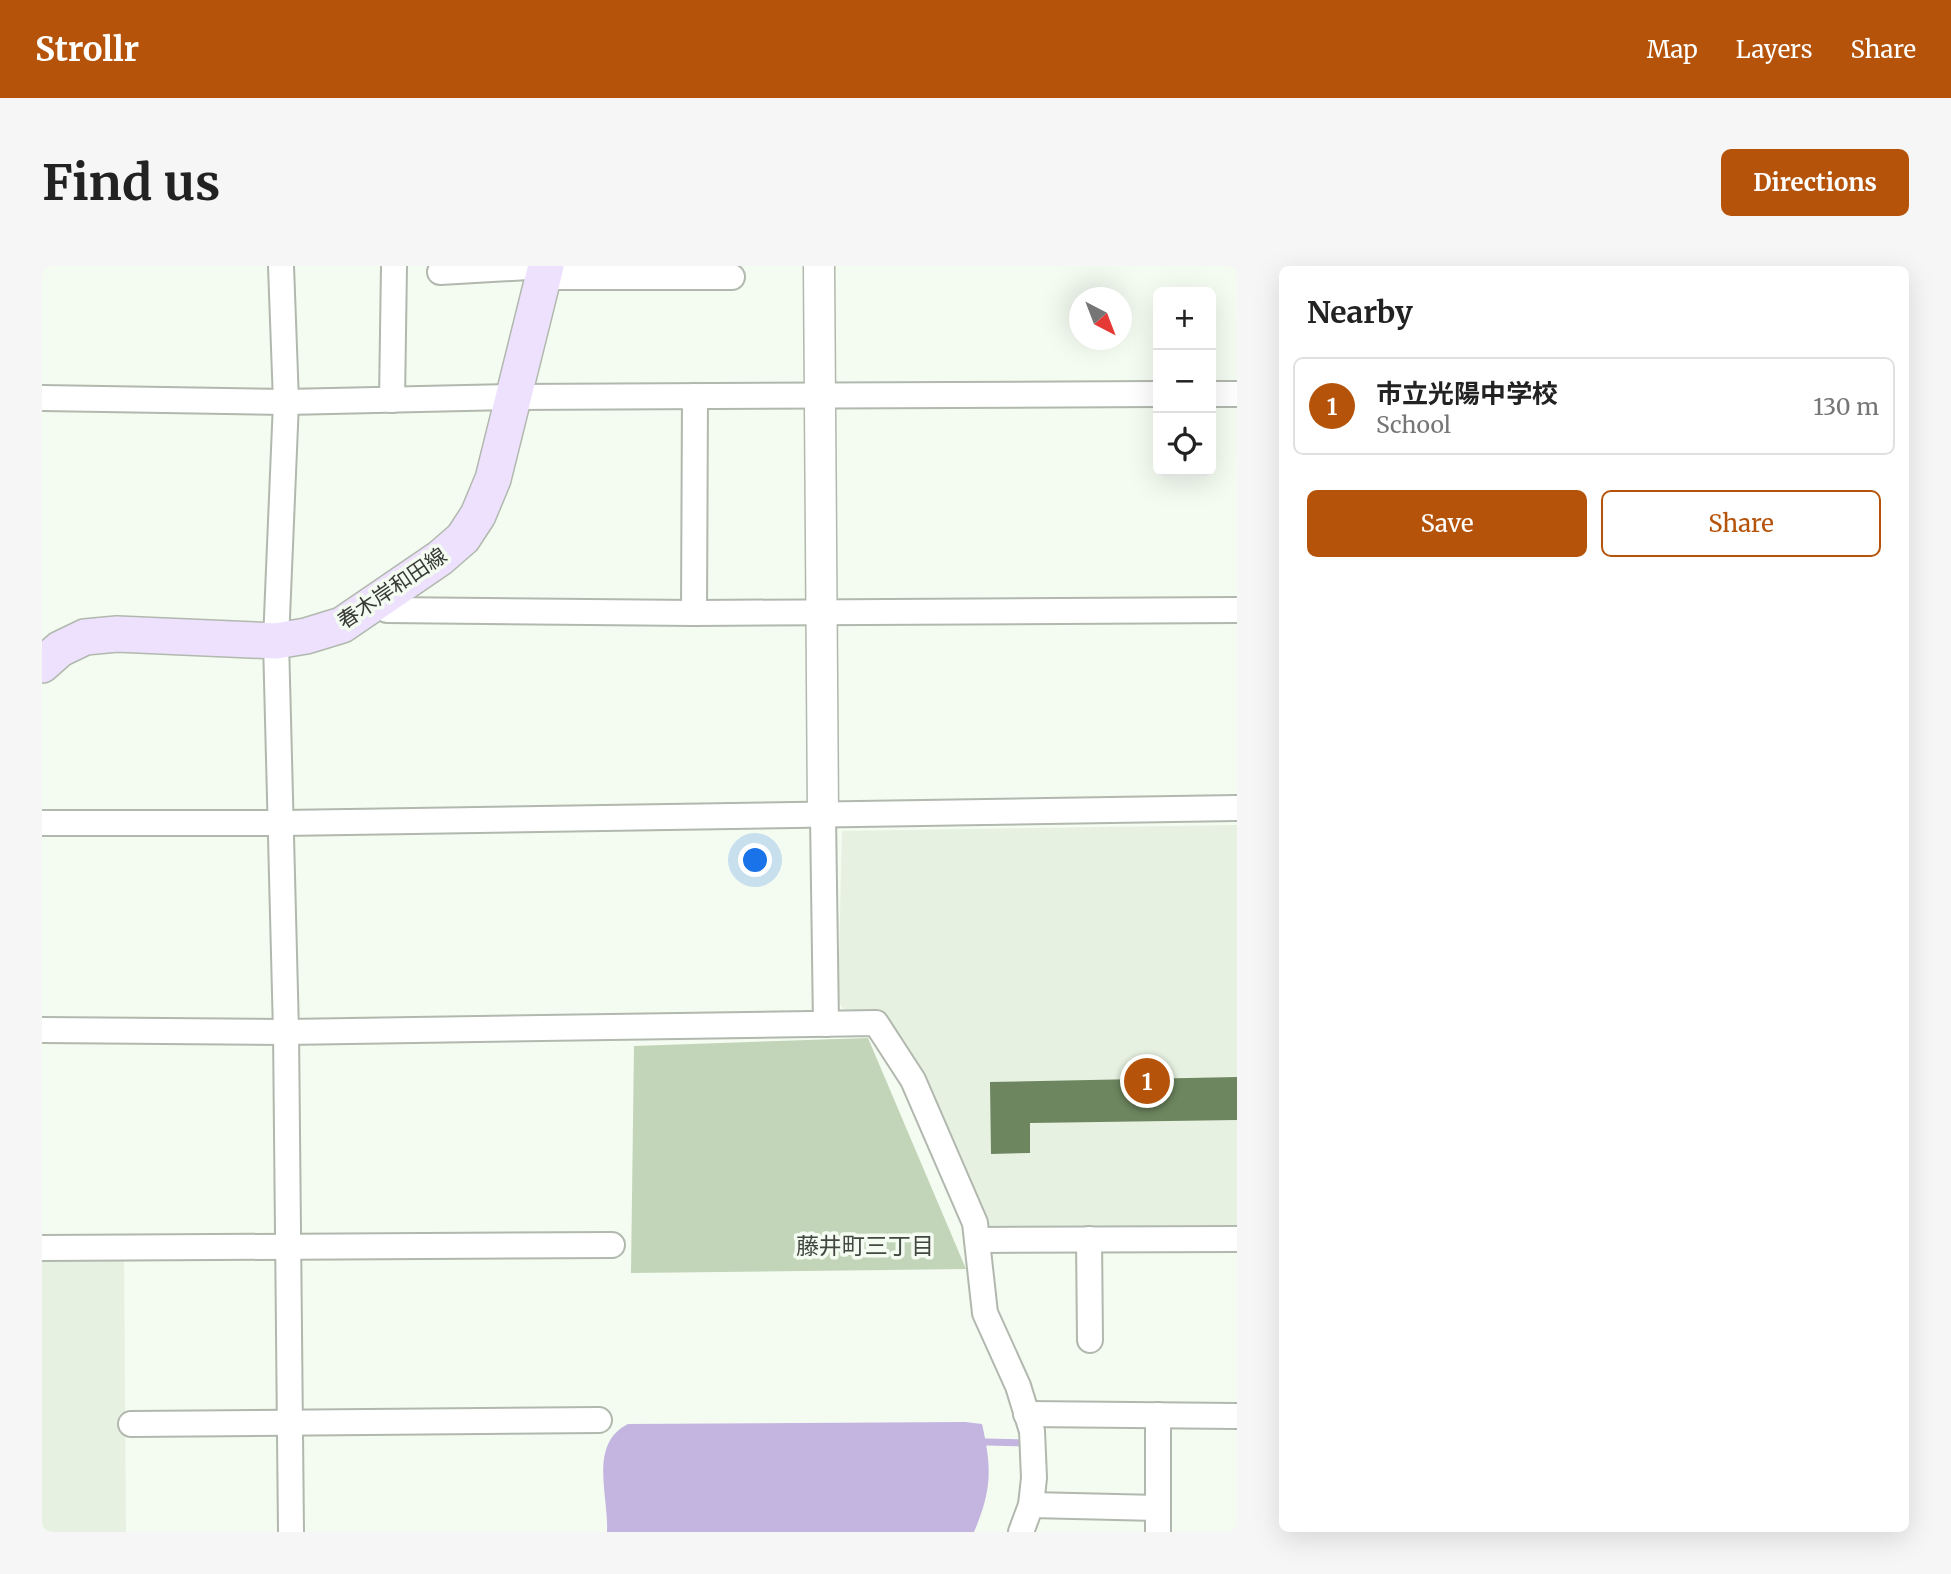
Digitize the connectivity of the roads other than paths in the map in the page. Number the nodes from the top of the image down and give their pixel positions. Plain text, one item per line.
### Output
1 (281, 266) edge
2 (394, 266) edge
3 (819, 266) edge
4 (545, 270) edge
5 (440, 272) dead end
6 (732, 277) dead end
7 (1153, 394) edge
8 (1216, 394) edge
9 (1237, 394) edge
10 (695, 396) junction
11 (820, 396) junction
12 (513, 397) junction
13 (42, 398) edge
14 (392, 400) junction
15 (286, 402) junction
16 (377, 601) junction
17 (1237, 610) edge
18 (822, 612) junction
19 (694, 613) junction
20 (276, 641) junction
21 (42, 665) edge
22 (1237, 808) edge
23 (823, 816) junction
24 (42, 822) edge
25 (283, 823) junction
26 (826, 1024) junction
27 (42, 1030) edge
28 (286, 1032) junction
29 (1089, 1239) junction
30 (1237, 1239) edge
31 (978, 1240) junction
32 (612, 1245) dead end
33 (289, 1247) junction
34 (42, 1248) edge
35 (1090, 1340) dead end
36 (1026, 1414) junction
37 (1158, 1415) junction
38 (1237, 1416) edge
39 (599, 1420) dead end
40 (291, 1422) junction
41 (131, 1424) dead end
42 (1031, 1505) junction
43 (1158, 1520) edge
44 (291, 1532) edge
45 (1021, 1532) edge

1 - 15 street
2 - 14 street
3 - 11 street
4 - 5 street
4 - 6 street
4 - 12 main road, 春木岸和田線
7 - 11 street
8 - 9 street
10 - 11 street
10 - 12 street
10 - 19 street
11 - 18 street
12 - 14 street
12 - 16 main road, 春木岸和田線
13 - 15 street
14 - 15 street
15 - 20 street
16 - 19 street
16 - 20 main road, 春木岸和田線
17 - 18 street
18 - 19 street
18 - 23 street
20 - 21 main road, 春木岸和田線
20 - 25 street
22 - 23 street
23 - 25 street
23 - 26 street
24 - 25 street
25 - 28 street
26 - 28 street
26 - 31 street
27 - 28 street
28 - 33 street
29 - 30 street
29 - 31 street
29 - 35 street
31 - 36 street
32 - 33 street
33 - 34 street
33 - 40 street
36 - 37 street
36 - 42 street
37 - 38 street
37 - 43 street
39 - 40 street
40 - 41 street
40 - 44 street
42 - 43 street
42 - 45 street

